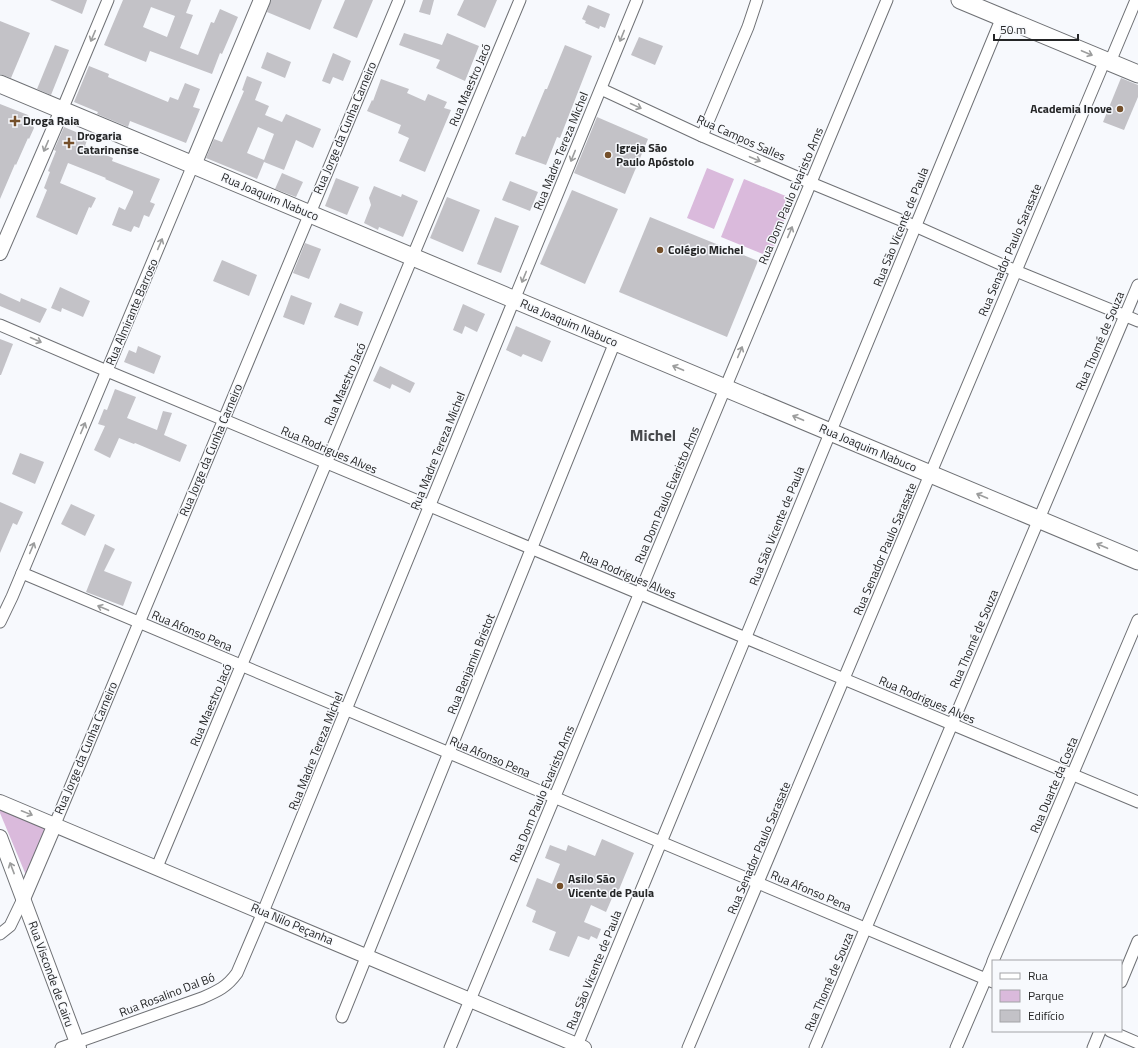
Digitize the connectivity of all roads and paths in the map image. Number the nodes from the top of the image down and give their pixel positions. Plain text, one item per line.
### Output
1 (108, 0) edge
2 (262, 0) edge
3 (399, 0) edge
4 (520, 0) edge
5 (637, 0) edge
6 (757, 0) edge
7 (887, 0) edge
8 (960, 0) edge
9 (1136, 0) edge
10 (1002, 17) junction
11 (1107, 61) junction
12 (1138, 74) edge
13 (0, 84) edge
14 (601, 89) junction
15 (62, 110) junction
16 (702, 136) junction
17 (193, 165) junction
18 (810, 183) junction
19 (310, 214) junction
20 (915, 226) junction
21 (0, 253) edge
22 (412, 257) junction
23 (1016, 271) junction
24 (1138, 285) edge
25 (514, 300) junction
26 (1125, 316) junction
27 (1138, 321) edge
28 (0, 325) edge
29 (615, 342) junction
30 (107, 371) junction
31 (725, 388) junction
32 (224, 420) junction
33 (830, 432) junction
34 (326, 463) junction
35 (930, 474) junction
36 (430, 506) junction
37 (1039, 519) junction
38 (531, 549) junction
39 (1138, 561) edge
40 (22, 574) junction
41 (639, 594) junction
42 (1138, 620) edge
43 (0, 622) edge
44 (139, 623) junction
45 (745, 638) junction
46 (241, 666) junction
47 (844, 679) junction
48 (346, 710) junction
49 (952, 724) junction
50 (449, 753) junction
51 (1072, 775) junction
52 (554, 798) junction
53 (0, 802) edge
54 (1138, 802) edge
55 (55, 824) junction
56 (0, 837) edge
57 (661, 842) junction
58 (157, 867) junction
59 (758, 883) junction
60 (23, 899) junction
61 (263, 912) junction
62 (866, 929) junction
63 (0, 934) edge
64 (1138, 941) edge
65 (367, 956) junction
66 (994, 960) edge
67 (992, 966) edge
68 (989, 980) edge
69 (1122, 980) edge
70 (470, 1000) junction
71 (342, 1017) dead end
72 (1100, 1032) edge
73 (1112, 1032) edge
74 (1138, 1043) edge
75 (78, 1045) edge
76 (579, 1047) edge
77 (61, 1048) edge
78 (450, 1048) edge
79 (688, 1048) edge
80 (815, 1048) edge
81 (956, 1048) edge
82 (1093, 1048) edge

1 -> 15 street
2 - 17 main road, Rua Almirante Barroso
3 - 19 street, Rua Jorge da Cunha Carneiro
4 - 22 street, Rua Maestro Jacó
5 -> 14 street, Rua Madre Tereza Michel
6 - 16 street
7 - 18 street, Rua Dom Paulo Evaristo Arns
8 - 10 main road
9 - 11 street, Rua Senador Paulo Sarasate
10 -> 11 main road
10 - 20 street, Rua São Vicente de Paula
11 - 12 main road
11 - 23 street, Rua Senador Paulo Sarasate
13 - 15 main road, Rua Joaquim Nabuco
14 -> 16 street, Rua Campos Salles
14 -> 25 street, Rua Madre Tereza Michel
15 - 17 main road, Rua Joaquim Nabuco
15 -> 21 street
16 -> 18 street, Rua Campos Salles
17 - 19 main road, Rua Joaquim Nabuco
30 -> 17 street, Rua Almirante Barroso
18 - 20 street, Rua Campos Salles
31 -> 18 street, Rua Dom Paulo Evaristo Arns
19 - 22 main road, Rua Joaquim Nabuco
19 - 32 street, Rua Jorge da Cunha Carneiro
20 - 23 street, Rua Campos Salles
20 - 33 street, Rua São Vicente de Paula
22 - 25 main road, Rua Joaquim Nabuco
22 - 34 street, Rua Maestro Jacó
23 - 26 street, Rua Campos Salles
23 - 35 street, Rua Senador Paulo Sarasate
24 - 26 street, Rua Thomé de Souza
25 - 29 main road, Rua Joaquim Nabuco
25 - 36 street, Rua Madre Tereza Michel
26 - 27 street, Rua Campos Salles
26 - 37 street, Rua Thomé de Souza
28 -> 30 street, Rua Rodrigues Alves
31 -> 29 main road, Rua Joaquim Nabuco
29 - 38 street, Rua Benjamin Bristot
30 - 32 street, Rua Rodrigues Alves
40 -> 30 street, Rua Almirante Barroso
33 -> 31 main road, Rua Joaquim Nabuco
31 - 41 street, Rua Dom Paulo Evaristo Arns
32 - 34 street, Rua Rodrigues Alves
32 - 44 street, Rua Jorge da Cunha Carneiro
33 - 35 main road, Rua Joaquim Nabuco
33 - 45 street, Rua São Vicente de Paula
34 - 36 street, Rua Rodrigues Alves
34 - 46 street, Rua Maestro Jacó
37 -> 35 main road, Rua Joaquim Nabuco
35 - 47 street, Rua Senador Paulo Sarasate
36 - 38 street, Rua Rodrigues Alves
36 - 48 street, Rua Madre Tereza Michel
39 -> 37 main road, Rua Joaquim Nabuco
37 - 49 street, Rua Thomé de Souza
38 - 41 street, Rua Rodrigues Alves
38 - 50 street, Rua Benjamin Bristot
40 - 43 street, Rua Almirante Barroso
44 -> 40 street, Rua Afonso Pena
41 - 45 street, Rua Rodrigues Alves
41 - 52 street, Rua Dom Paulo Evaristo Arns
42 - 51 street, Rua Duarte da Costa
44 - 46 street, Rua Afonso Pena
44 - 55 street, Rua Jorge da Cunha Carneiro
45 - 47 street, Rua Rodrigues Alves
45 - 57 street, Rua São Vicente de Paula
46 - 48 street, Rua Afonso Pena
46 - 58 street, Rua Maestro Jacó
47 - 49 street, Rua Rodrigues Alves
47 - 59 street, Rua Senador Paulo Sarasate
48 - 50 street, Rua Afonso Pena
48 - 61 street, Rua Madre Tereza Michel
49 - 51 street, Rua Rodrigues Alves
49 - 62 street, Rua Thomé de Souza
50 - 52 street, Rua Afonso Pena
50 - 65 street, Rua Benjamin Bristot
51 - 54 street, Rua Rodrigues Alves
51 - 66 street, Rua Duarte da Costa
52 - 57 street, Rua Afonso Pena
52 - 70 street, Rua Dom Paulo Evaristo Arns
53 -> 55 street, Rua Nilo Peçanha
55 - 58 street, Rua Nilo Peçanha
55 - 60 street, Rua Jorge da Cunha Carneiro
60 -> 56 street, Rua Visconde de Cairu
57 - 59 street, Rua Afonso Pena
57 - 76 street, Rua São Vicente de Paula
58 - 61 street, Rua Nilo Peçanha
59 - 62 street, Rua Afonso Pena
59 - 79 street, Rua Senador Paulo Sarasate
60 - 63 street
60 - 75 street, Rua Visconde de Cairu
61 - 65 street, Rua Nilo Peçanha
61 - 75 street, Rua Rosalino Dal Bó
62 - 68 street, Rua Afonso Pena
62 - 80 street, Rua Thomé de Souza
64 - 69 street
65 - 70 street, Rua Nilo Peçanha
65 - 71 street, Rua Benjamin Bristot
67 - 68 street, Rua Duarte da Costa
68 - 81 street, Rua Duarte da Costa
70 - 76 street, Rua Nilo Peçanha
70 - 78 street, Rua Dom Paulo Evaristo Arns
72 - 82 street
73 - 74 street
75 - 77 street, Rua Rosalino Dal Bó

